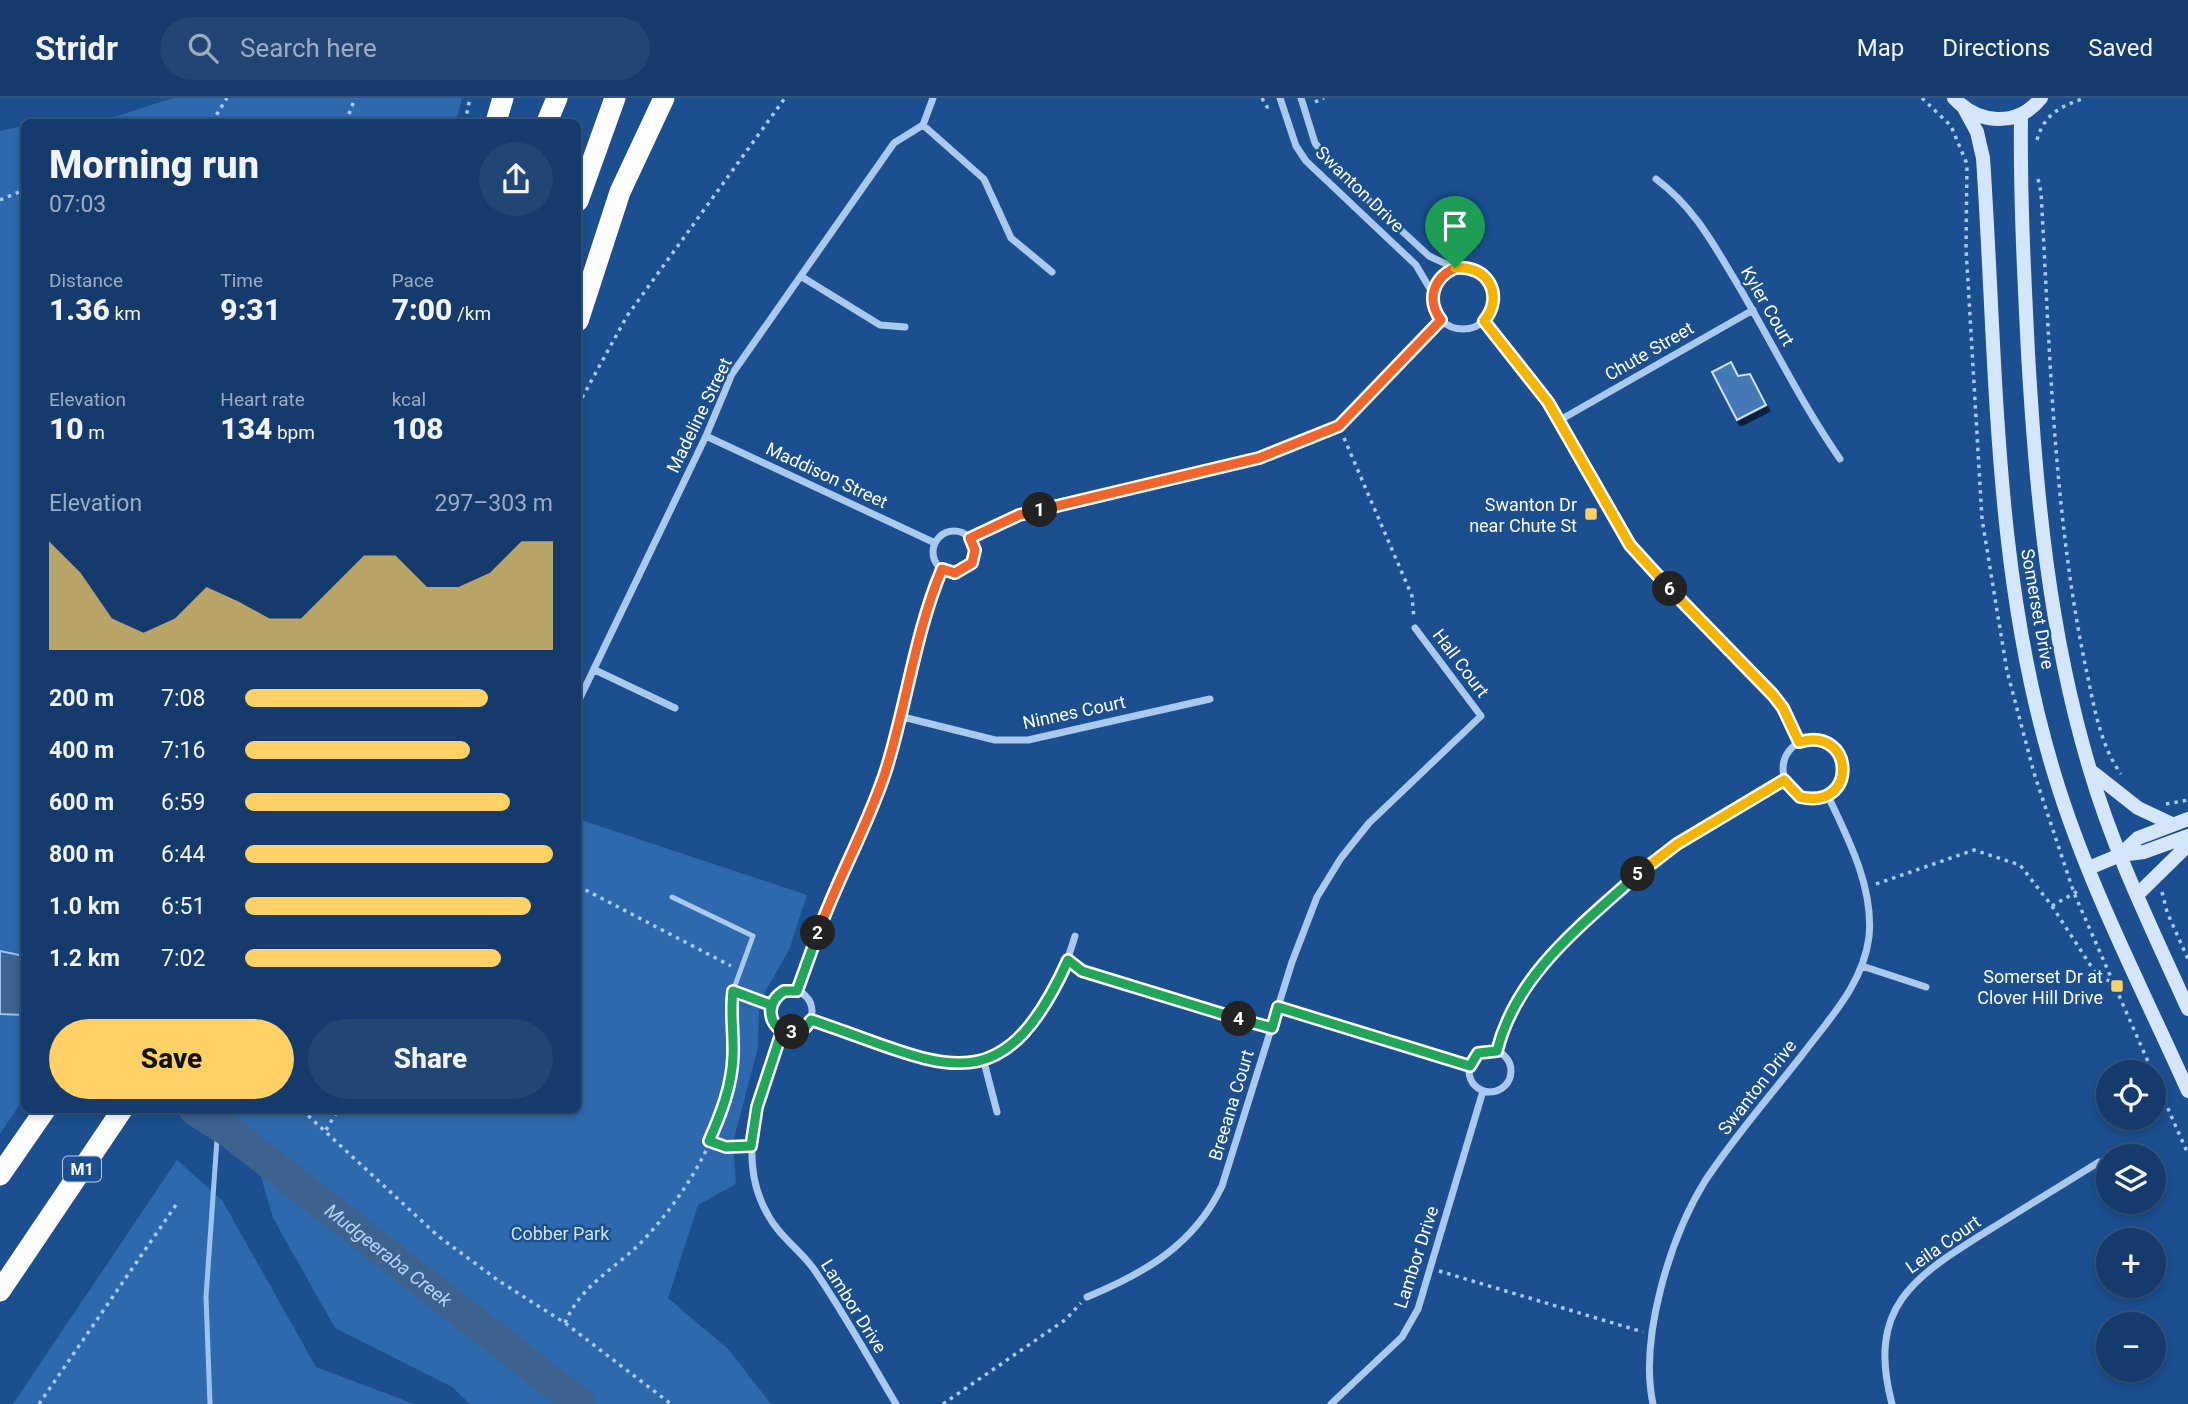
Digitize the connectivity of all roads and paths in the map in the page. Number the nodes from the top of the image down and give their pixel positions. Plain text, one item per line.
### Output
1 (227, 98) edge
2 (355, 98) edge
3 (470, 98) edge
4 (503, 98) edge
5 (557, 98) edge
6 (615, 98) edge
7 (664, 98) edge
8 (785, 98) edge
9 (933, 98) edge
10 (1280, 98) edge
11 (1301, 98) edge
12 (2041, 98) edge
13 (2085, 98) edge
14 (1959, 103) edge
15 (2021, 115) junction
16 (214, 119) edge
17 (347, 119) edge
18 (466, 119) edge
19 (497, 119) edge
20 (548, 119) edge
21 (923, 125) junction
22 (2036, 147) dead end
23 (2036, 170) dead end
24 (1656, 179) dead end
25 (21, 191) edge
26 (581, 193) edge
27 (0, 200) edge
28 (1455, 268) junction
29 (1052, 272) dead end
30 (803, 277) junction
31 (1433, 294) junction
32 (1753, 310) junction
33 (581, 312) edge
34 (1441, 320) junction
35 (1484, 321) junction
36 (905, 327) dead end
37 (581, 400) edge
38 (1560, 420) junction
39 (1339, 426) junction
40 (706, 436) junction
41 (1840, 459) dead end
42 (970, 538) junction
43 (935, 543) junction
44 (942, 569) junction
45 (1415, 628) joint
46 (595, 670) junction
47 (581, 696) edge
48 (1210, 699) dead end
49 (675, 708) dead end
50 (1480, 716) joint
51 (903, 717) junction
52 (1799, 742) junction
53 (2090, 771) junction
54 (2124, 778) dead end
55 (1784, 780) junction
56 (1828, 796) junction
57 (2188, 800) edge
58 (2155, 804) dead end
59 (2188, 819) edge
60 (2172, 824) junction
61 (2188, 836) edge
62 (2188, 845) edge
63 (2120, 855) junction
64 (2089, 868) junction
65 (2164, 883) dead end
66 (1864, 887) junction
67 (581, 888) edge
68 (2083, 888) dead end
69 (2137, 895) junction
70 (672, 897) dead end
71 (2052, 906) junction
72 (1075, 936) dead end
73 (2188, 959) edge
74 (1068, 960) junction
75 (1862, 966) junction
76 (741, 971) junction
77 (2113, 982) dead end
78 (1926, 988) dead end
79 (733, 991) junction
80 (797, 991) junction
81 (771, 1005) junction
82 (1278, 1007) junction
83 (2188, 1009) edge
84 (811, 1020) junction
85 (1272, 1028) junction
86 (782, 1031) junction
87 (1497, 1051) junction
88 (984, 1062) junction
89 (1470, 1066) junction
90 (1483, 1091) junction
91 (2188, 1091) edge
92 (2166, 1104) edge
93 (996, 1112) dead end
94 (43, 1113) edge
95 (120, 1113) edge
96 (306, 1113) edge
97 (336, 1113) edge
98 (327, 1130) junction
99 (709, 1141) junction
100 (751, 1146) junction
101 (2188, 1154) edge
102 (2096, 1164) edge
103 (0, 1175) edge
104 (178, 1202) dead end
105 (1431, 1268) junction
106 (0, 1291) edge
107 (1087, 1297) joint
108 (565, 1323) junction
109 (1652, 1334) junction
110 (39, 1404) edge
111 (671, 1404) edge
112 (896, 1404) edge
113 (943, 1404) edge
114 (1331, 1404) edge
115 (1653, 1404) edge
116 (1892, 1404) edge

1 - 16 path
2 - 17 path
3 - 18 path
4 - 19 highway
5 - 20 highway
6 - 26 highway
7 - 33 highway
8 - 37 path
9 - 21 street
10 - 31 street, Swanton Drive
11 - 28 street, Swanton Drive
12 - 15 main road
13 - 22 path
14 - 15 main road, Somerset Drive
14 - 64 main road, Somerset Drive
15 - 53 main road, Somerset Drive
21 - 29 street
21 - 30 street, Madeline Street
23 - 54 path
24 - 32 street, Kyler Court
25 - 27 path
28 - 31 street
28 - 35 street
30 - 36 street
30 - 40 street, Madeline Street
31 - 34 street
32 - 38 street, Chute Street
32 - 41 street, Kyler Court
34 - 35 street
34 - 39 street
35 - 38 street
38 - 52 street
39 - 42 street
39 - 45 path
40 - 43 street, Maddison Street
40 - 46 street, Madeline Street
42 - 43 street
42 - 44 street
43 - 44 street
44 - 51 street
45 - 50 street, Hall Court
46 - 47 street, Madeline Street
46 - 49 street
48 - 51 street, Ninnes Court
50 - 82 street, Breeana Court
51 - 80 street
52 - 55 street
52 - 56 street
53 - 60 main road
53 - 63 main road, Somerset Drive
55 - 56 street
55 - 87 street
56 - 66 street, Swanton Drive
57 - 58 path
59 - 60 main road
60 - 63 main road
61 - 63 main road
62 - 69 main road
63 - 64 main road
63 - 69 main road, Somerset Drive
64 - 91 main road, Somerset Drive
65 - 73 path
66 - 71 path
66 - 75 street, Swanton Drive
67 - 76 path
68 - 71 path
69 - 83 main road, Somerset Drive
70 - 76 lane
71 - 77 path
72 - 74 street
74 - 85 path
74 - 88 street
75 - 78 street
75 - 109 street, Swanton Drive
76 - 79 lane
79 - 81 lane
79 - 99 path
80 - 81 street
80 - 84 street
81 - 86 street
82 - 85 street, Breeana Court
82 - 89 street
84 - 86 street
84 - 88 street
85 - 107 street, Breeana Court
86 - 100 street, Lambor Drive
87 - 89 street
87 - 90 street
88 - 93 street
89 - 90 street
90 - 105 street, Lambor Drive
92 - 101 path
94 - 103 highway
95 - 106 highway, M1
96 - 98 path
97 - 98 path
98 - 108 path
99 - 100 path
99 - 108 path
100 - 112 street, Lambor Drive
102 - 116 street, Leila Court
104 - 110 path
105 - 109 path
105 - 114 street, Lambor Drive
107 - 113 path
108 - 111 path
109 - 115 street, Swanton Drive

